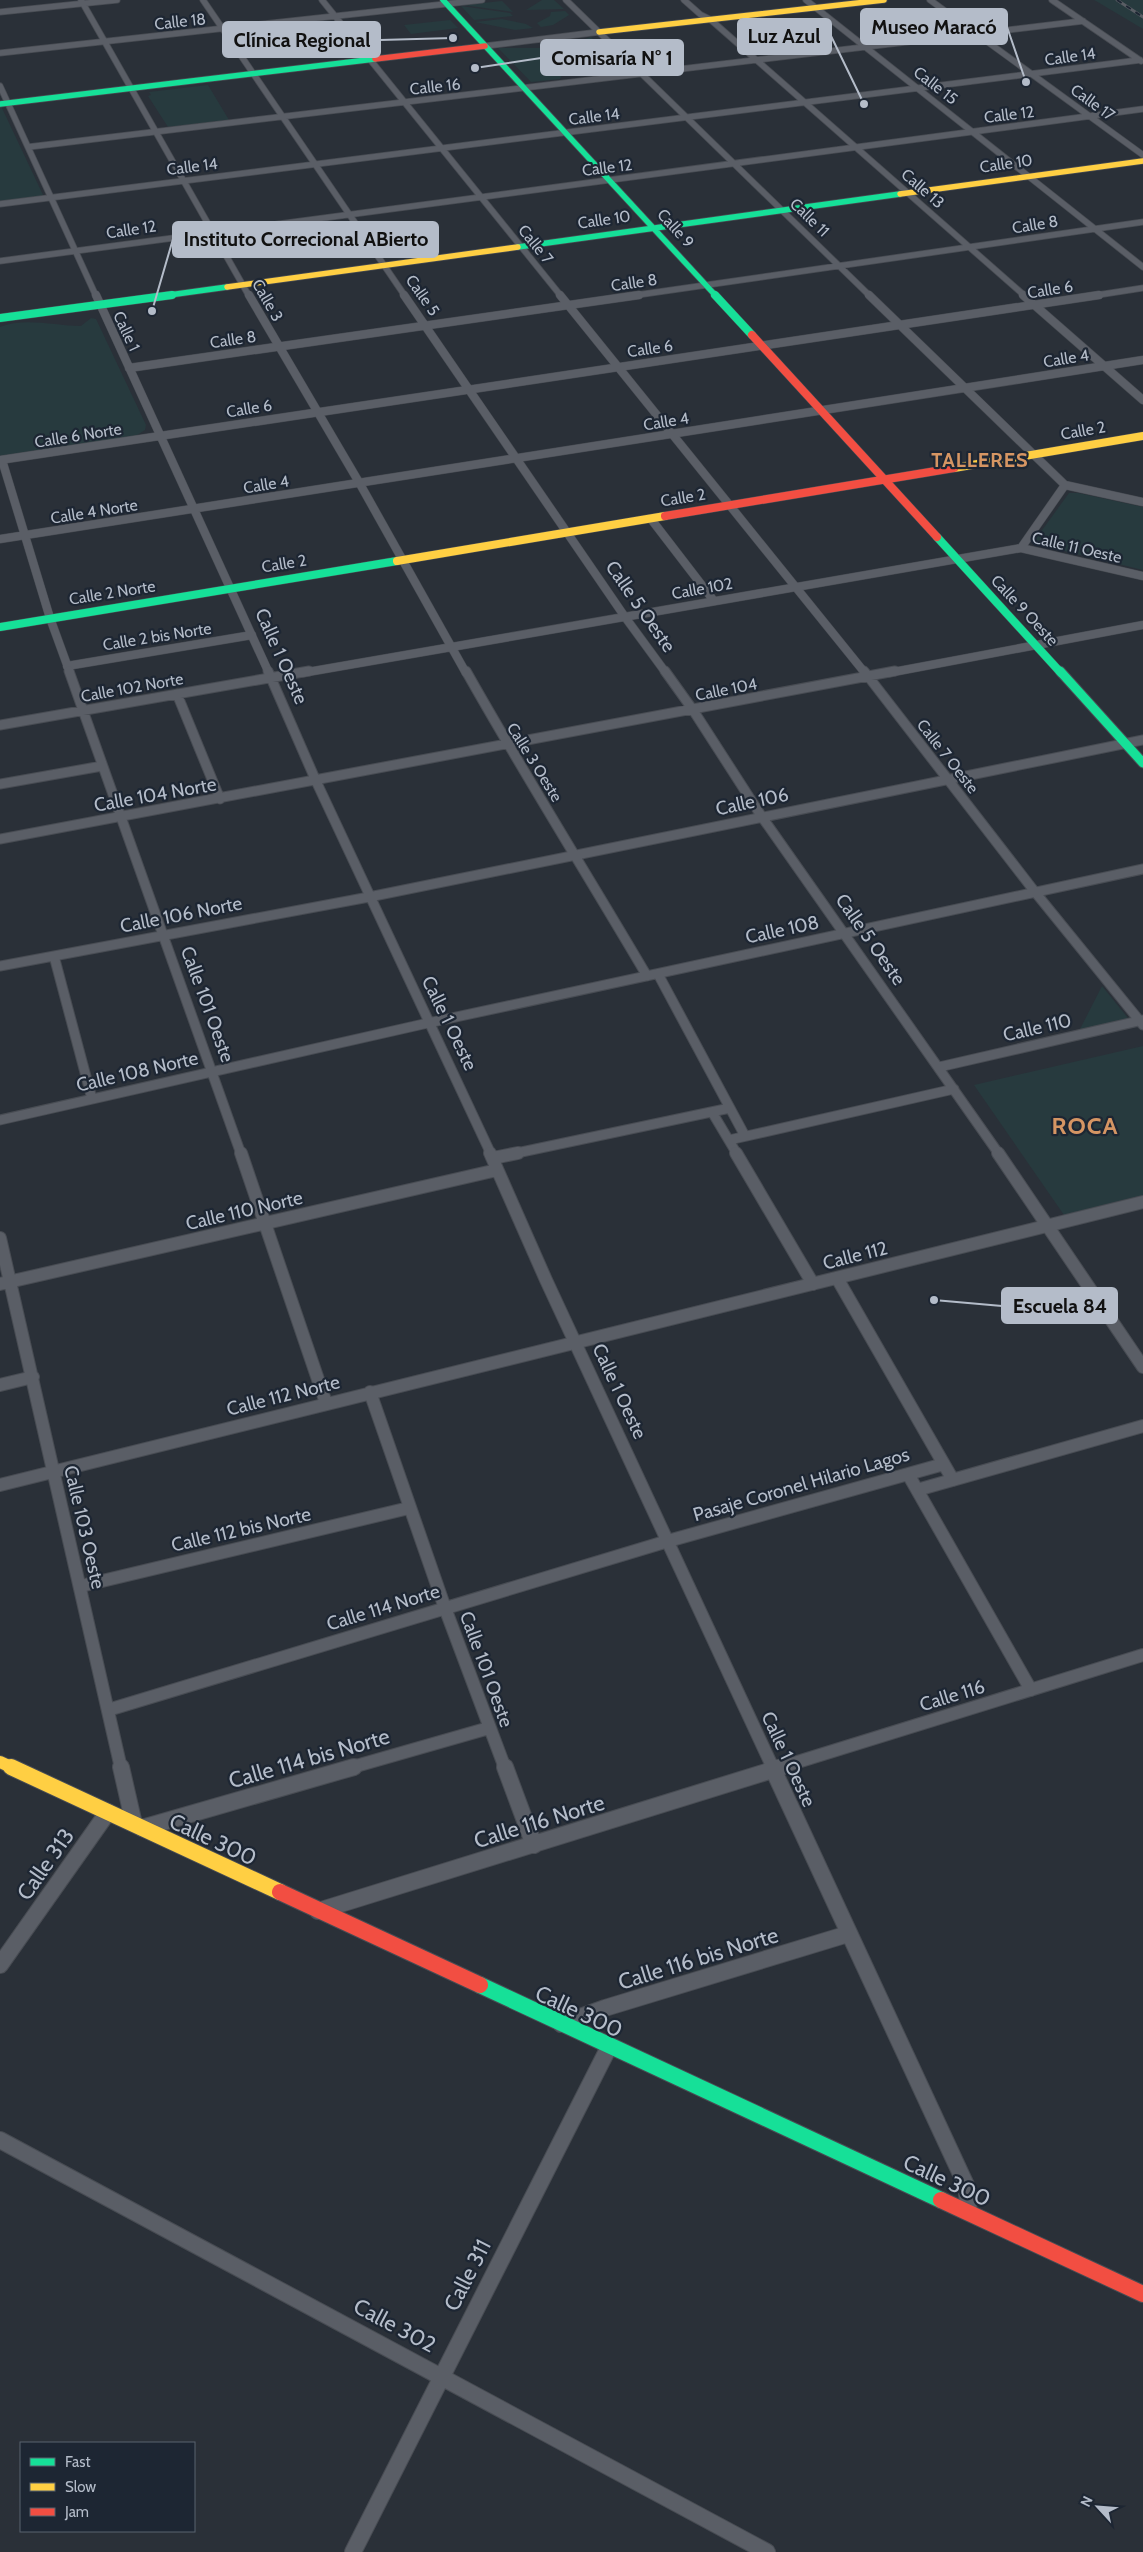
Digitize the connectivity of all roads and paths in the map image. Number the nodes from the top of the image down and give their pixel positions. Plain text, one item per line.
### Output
1 (117, 0) edge
2 (203, 0) edge
3 (322, 0) edge
4 (482, 0) edge
5 (566, 0) edge
6 (684, 0) edge
7 (837, 0) edge
8 (884, 0) edge
9 (930, 0) edge
10 (1052, 0) edge
11 (82, 2) edge
12 (444, 2) edge
13 (810, 4) edge
14 (0, 12) edge
15 (334, 16) junction
16 (706, 18) junction
17 (1083, 21) junction
18 (220, 29) junction
19 (597, 30) junction
20 (978, 35) junction
21 (105, 42) junction
22 (483, 43) junction
23 (867, 48) junction
24 (0, 53) edge
25 (369, 58) junction
26 (758, 61) junction
27 (1142, 61) edge
28 (251, 72) junction
29 (644, 75) junction
30 (1033, 75) junction
31 (0, 86) edge
32 (131, 86) junction
33 (527, 89) junction
34 (919, 89) junction
35 (4, 101) edge
36 (404, 103) junction
37 (806, 104) junction
38 (1143, 109) edge
39 (1091, 117) junction
40 (283, 118) junction
41 (688, 118) junction
42 (157, 132) junction
43 (973, 132) junction
44 (567, 133) junction
45 (28, 148) junction
46 (856, 148) junction
47 (442, 149) junction
48 (1143, 155) edge
49 (1143, 161) edge
50 (317, 164) junction
51 (734, 164) junction
52 (1029, 176) junction
53 (610, 180) junction
54 (184, 181) junction
55 (908, 193) junction
56 (480, 196) junction
57 (51, 198) junction
58 (0, 204) edge
59 (783, 210) junction
60 (350, 213) junction
61 (1143, 222) edge
62 (654, 228) junction
63 (1096, 229) junction
64 (213, 231) junction
65 (520, 246) junction
66 (970, 248) junction
67 (75, 251) junction
68 (0, 260) edge
69 (385, 265) junction
70 (840, 266) junction
71 (1143, 267) edge
72 (243, 285) junction
73 (706, 286) junction
74 (1143, 288) edge
75 (100, 304) junction
76 (567, 305) junction
77 (1035, 305) junction
78 (0, 318) edge
79 (427, 326) junction
80 (901, 326) junction
81 (279, 346) junction
82 (762, 346) junction
83 (1143, 360) edge
84 (617, 366) junction
85 (1105, 366) junction
86 (129, 368) junction
87 (965, 388) junction
88 (472, 390) junction
89 (1143, 400) edge
90 (820, 411) junction
91 (316, 412) junction
92 (671, 434) junction
93 (160, 436) junction
94 (1143, 436) edge
95 (1034, 455) junction
96 (518, 458) junction
97 (1, 460) edge
98 (883, 480) junction
99 (360, 484) junction
100 (1065, 485) junction
101 (1143, 502) edge
102 (729, 506) junction
103 (193, 509) junction
104 (651, 519) junction
105 (569, 532) junction
106 (24, 536) junction
107 (0, 539) edge
108 (1021, 548) junction
109 (956, 559) junction
110 (403, 560) junction
111 (1143, 576) edge
112 (794, 587) junction
113 (229, 589) junction
114 (714, 601) junction
115 (625, 617) junction
116 (50, 618) junction
117 (1143, 625) edge
118 (0, 627) edge
119 (252, 635) junction
120 (1036, 646) junction
121 (452, 647) junction
122 (67, 666) junction
123 (868, 677) junction
124 (270, 678) junction
125 (177, 694) junction
126 (693, 710) junction
127 (83, 711) junction
128 (0, 726) edge
129 (1143, 740) edge
130 (1126, 744) junction
131 (506, 745) junction
132 (1143, 763) edge
133 (102, 766) junction
134 (948, 780) junction
135 (316, 781) junction
136 (0, 784) edge
137 (220, 799) junction
138 (120, 817) junction
139 (762, 817) junction
140 (0, 839) edge
141 (576, 856) junction
142 (1143, 869) edge
143 (1035, 892) junction
144 (368, 897) junction
145 (846, 933) junction
146 (162, 936) junction
147 (54, 956) junction
148 (0, 966) edge
149 (652, 975) junction
150 (1142, 1022) edge
151 (428, 1024) junction
152 (939, 1068) junction
153 (213, 1072) junction
154 (954, 1089) junction
155 (92, 1099) junction
156 (730, 1108) junction
157 (712, 1112) junction
158 (0, 1120) edge
159 (745, 1136) junction
160 (729, 1140) junction
161 (492, 1158) junction
162 (497, 1170) junction
163 (1143, 1202) edge
164 (265, 1223) junction
165 (1049, 1225) junction
166 (0, 1238) edge
167 (838, 1278) junction
168 (5, 1283) edge
169 (813, 1284) junction
170 (576, 1342) junction
171 (1143, 1367) edge
172 (33, 1377) junction
173 (0, 1385) edge
174 (370, 1392) junction
175 (326, 1403) junction
176 (1143, 1426) edge
177 (944, 1464) junction
178 (53, 1472) junction
179 (908, 1474) junction
180 (954, 1480) junction
181 (0, 1485) edge
182 (917, 1490) junction
183 (409, 1508) junction
184 (668, 1542) junction
185 (81, 1586) junction
186 (445, 1608) junction
187 (1143, 1655) edge
188 (1031, 1690) junction
189 (108, 1710) junction
190 (489, 1728) junction
191 (0, 1762) edge
192 (772, 1770) junction
193 (108, 1812) junction
194 (138, 1826) junction
195 (534, 1845) junction
196 (318, 1911) junction
197 (848, 1934) junction
198 (0, 1965) edge
199 (561, 2024) junction
200 (609, 2047) junction
201 (0, 2140) edge
202 (969, 2212) junction
203 (1143, 2294) edge
204 (442, 2375) junction
205 (353, 2552) edge
206 (767, 2552) edge

1 - 11 street
2 - 18 street, Calle 5
3 - 15 street, Calle 7
4 - 12 street, Calle 18
5 - 19 street, Calle 11
6 - 16 street, Calle 13
7 - 13 street
8 - 13 street
9 - 20 street, Calle 17
10 - 17 street
11 - 14 street
11 - 21 street, Calle 3
12 - 15 street, Calle 18
12 - 22 street, Calle 9
13 - 16 street
13 - 23 street, Calle 15
15 - 18 street, Calle 18
15 - 25 street, Calle 7
16 - 19 street
16 - 26 street, Calle 13
17 - 20 street, Calle 16
17 - 27 street
18 - 21 street, Calle 18
18 - 28 street, Calle 5
19 - 22 street
19 - 29 street, Calle 11
20 - 23 street, Calle 16
20 - 30 street, Calle 17
21 - 24 street, Calle 18
21 - 32 street, Calle 3
22 - 25 street
22 - 33 street, Calle 9
23 - 26 street, Calle 16
23 - 34 street, Calle 15
25 - 28 street
25 - 36 street, Calle 7
26 - 29 street, Calle 16
26 - 37 street, Calle 13
27 - 30 street, Calle 14
28 - 32 street
28 - 40 street, Calle 5
29 - 33 street, Calle 16
29 - 41 street, Calle 11
30 - 34 street, Calle 14
30 - 39 street, Calle 17
31 - 35 street, Calle 1
32 - 35 street
32 - 42 street, Calle 3
33 - 36 street, Calle 16
33 - 44 street, Calle 9
34 - 37 street, Calle 14
34 - 43 street, Calle 15
35 - 45 street, Calle 1
36 - 40 street, Calle 16
36 - 47 street, Calle 7
37 - 41 street, Calle 14
37 - 46 street, Calle 13
38 - 39 street, Calle 12
39 - 43 street, Calle 12
39 - 48 street, Calle 17
40 - 42 street, Calle 16
40 - 50 street, Calle 5
41 - 44 street, Calle 14
41 - 51 street, Calle 11
42 - 45 street, Calle 16
42 - 54 street, Calle 3
43 - 46 street, Calle 12
43 - 52 street, Calle 15
44 - 47 street, Calle 14
44 - 53 street, Calle 9
45 - 57 street, Calle 1
46 - 51 street, Calle 12
46 - 55 street, Calle 13
47 - 50 street, Calle 14
47 - 56 street, Calle 7
49 - 52 street, Calle 10
50 - 54 street, Calle 14
50 - 60 street, Calle 5
51 - 53 street, Calle 12
51 - 59 street, Calle 11
52 - 55 street, Calle 10
52 - 63 street, Calle 15
53 - 56 street, Calle 12
53 - 62 street, Calle 9
54 - 57 street, Calle 14
54 - 64 street, Calle 3
55 - 59 street, Calle 10
55 - 66 street, Calle 13
56 - 60 street, Calle 12
56 - 65 street, Calle 7
57 - 58 street, Calle 14
57 - 67 street, Calle 1
59 - 62 street, Calle 10
59 - 70 street, Calle 11
60 - 64 street, Calle 12
60 - 69 street, Calle 5
61 - 63 street, Calle 8
62 - 65 street, Calle 10
62 - 73 street, Calle 9
63 - 66 street, Calle 8
63 - 71 street, Calle 15
64 - 67 street, Calle 12
64 - 72 street, Calle 3
65 - 69 street, Calle 10
65 - 76 street, Calle 7
66 - 70 street, Calle 8
66 - 77 street, Calle 13
67 - 68 street, Calle 12
67 - 75 street, Calle 1
69 - 72 street, Calle 10
69 - 79 street, Calle 5
70 - 73 street, Calle 8
70 - 80 street, Calle 11
72 - 75 street, Calle 10
72 - 81 street, Calle 3
73 - 76 street, Calle 8
73 - 82 street, Calle 9
74 - 77 street, Calle 6
75 - 78 street, Calle 10
75 - 86 street, Calle 1
76 - 79 street, Calle 8
76 - 84 street, Calle 7
77 - 80 street, Calle 6
77 - 85 street, Calle 13
79 - 81 street, Calle 8
79 - 88 street, Calle 5
80 - 82 street, Calle 6
80 - 87 street, Calle 11
81 - 86 street, Calle 8
81 - 91 street, Calle 3
82 - 84 street, Calle 6
82 - 90 street, Calle 9
83 - 85 street, Calle 4
84 - 88 street, Calle 6
84 - 92 street, Calle 7
85 - 87 street, Calle 4
85 - 89 street, Calle 13
86 - 93 street, Calle 1
87 - 90 street, Calle 4
87 - 95 street, Calle 11
88 - 91 street, Calle 6
88 - 96 street, Calle 5
90 - 92 street, Calle 4
90 - 98 street, Calle 9
91 - 93 street, Calle 6
91 - 99 street, Calle 3
92 - 96 street, Calle 4
92 - 102 street, Calle 7
93 - 97 street, Calle 6 Norte
93 - 103 street, Calle 1
94 - 95 street, Calle 2
95 - 98 street, Calle 2
95 - 100 street
96 - 99 street, Calle 4
96 - 105 street, Calle 5
97 - 106 street, Calle 101 Oeste
98 - 102 street, Calle 2
98 - 109 street, Calle 9 Oeste
99 - 103 street, Calle 4
99 - 110 street, Calle 3
100 - 101 street
100 - 108 street, Calle 11 Oeste
102 - 104 street, Calle 2
102 - 112 street, Calle 7 Oeste
103 - 106 street, Calle 4 Norte
103 - 113 street, Calle 1
104 - 105 street, Calle 2
104 - 114 street
105 - 110 street, Calle 2
105 - 115 street, Calle 5 Oeste
106 - 107 street, Calle 4 Norte
106 - 116 street, Calle 101 Oeste
108 - 109 street, Calle 102
108 - 111 street, Calle 11 Oeste
109 - 112 street, Calle 102
109 - 120 street, Calle 9 Oeste
110 - 113 street, Calle 2
110 - 121 street, Calle 3 Oeste
112 - 114 street, Calle 102
112 - 123 street, Calle 7 Oeste
113 - 116 street, Calle 2 Norte
113 - 119 street, Calle 1 Oeste
114 - 115 street, Calle 102
115 - 121 street, Calle 102
115 - 126 street, Calle 5 Oeste
116 - 118 street, Calle 2 Norte
116 - 122 street, Calle 101 Oeste
117 - 120 street, Calle 104
119 - 122 street, Calle 2 bis Norte
119 - 124 street, Calle 1 Oeste
120 - 123 street, Calle 104
120 - 130 street, Calle 9 Oeste
121 - 124 street, Calle 102
121 - 131 street, Calle 3 Oeste
122 - 127 street, Calle 101 Oeste
123 - 126 street, Calle 104
123 - 134 street, Calle 7 Oeste
124 - 125 street, Calle 102 Norte
124 - 135 street, Calle 1 Oeste
125 - 127 street, Calle 102 Norte
125 - 137 street
126 - 131 street, Calle 104
126 - 139 street, Calle 5 Oeste
127 - 128 street, Calle 102 Norte
127 - 133 street, Calle 101 Oeste
129 - 130 street, Calle 106
130 - 132 street, Calle 9 Oeste
130 - 134 street, Calle 106
131 - 135 street, Calle 104
131 - 141 street, Calle 3 Oeste
133 - 136 street
133 - 138 street, Calle 101 Oeste
134 - 139 street, Calle 106
134 - 143 street, Calle 7 Oeste
135 - 137 street, Calle 104 Norte
135 - 144 street, Calle 1 Oeste
137 - 138 street, Calle 104 Norte
138 - 140 street, Calle 104 Norte
138 - 146 street, Calle 101 Oeste
139 - 141 street, Calle 106
139 - 145 street, Calle 5 Oeste
141 - 144 street, Calle 106
141 - 149 street, Calle 3 Oeste
142 - 143 street, Calle 108
143 - 145 street, Calle 108
143 - 150 street, Calle 7 Oeste
144 - 146 street, Calle 106 Norte
144 - 151 street, Calle 1 Oeste
145 - 149 street, Calle 108
145 - 152 street, Calle 5 Oeste
146 - 147 street, Calle 106 Norte
146 - 153 street, Calle 101 Oeste
147 - 148 street, Calle 106 Norte
147 - 155 street
149 - 151 street, Calle 108
149 - 156 street, Calle 3 Oeste
150 - 152 street, Calle 110
151 - 153 street, Calle 108 Norte
151 - 161 street, Calle 1 Oeste
152 - 154 street, Calle 5 Oeste
153 - 155 street, Calle 108 Norte
153 - 164 street, Calle 101 Oeste
154 - 159 street
154 - 165 street, Calle 5 Oeste
155 - 158 street, Calle 108 Norte
156 - 157 street
156 - 159 street, Calle 3 Oeste
157 - 160 street
157 - 161 street
159 - 160 street
160 - 169 street
161 - 162 street, Calle 1 Oeste
162 - 164 street, Calle 110 Norte
162 - 170 street, Calle 1 Oeste
163 - 165 street, Calle 112
164 - 168 street, Calle 110 Norte
164 - 175 street, Calle 101 Oeste
165 - 167 street, Calle 112
165 - 171 street, Calle 5 Oeste
166 - 168 street, Calle 103 Oeste
167 - 169 street, Calle 112
167 - 177 street
168 - 172 street, Calle 103 Oeste
169 - 170 street, Calle 112
170 - 174 street, Calle 112 Norte
170 - 184 street, Calle 1 Oeste
172 - 173 street
172 - 178 street, Calle 103 Oeste
174 - 175 street, Calle 112 Norte
174 - 183 street, Calle 101 Oeste
175 - 178 street, Calle 112 Norte
176 - 180 street, Pasaje Coronel Hilario Lagos
177 - 179 street, Pasaje Coronel Hilario Lagos
177 - 180 street
178 - 181 street, Calle 112 Norte
178 - 185 street, Calle 103 Oeste
179 - 182 street
179 - 184 street, Pasaje Coronel Hilario Lagos
180 - 182 street, Pasaje Coronel Hilario Lagos
182 - 188 street
183 - 185 street, Calle 112 bis Norte
183 - 186 street, Calle 101 Oeste
184 - 186 street, Calle 114 Norte
184 - 192 street, Calle 1 Oeste
185 - 189 street, Calle 103 Oeste
186 - 189 street, Calle 114 Norte
186 - 190 street, Calle 101 Oeste
187 - 188 street, Calle 116
188 - 192 street, Calle 116
189 - 194 street, Calle 103 Oeste
190 - 194 street, Calle 114 bis Norte
190 - 195 street, Calle 101 Oeste
191 - 193 street, Calle 300
192 - 195 street, Calle 116 Norte
192 - 197 street, Calle 1 Oeste
193 - 194 street, Calle 300
193 - 198 street, Calle 313
194 - 196 street, Calle 300
195 - 196 street, Calle 116 Norte
196 - 199 street, Calle 300
197 - 199 street, Calle 116 bis Norte
197 - 202 street, Calle 1 Oeste
199 - 200 street, Calle 300
200 - 202 street, Calle 300
200 - 204 street, Calle 311
201 - 204 street, Calle 302
202 - 203 street, Calle 300
204 - 205 street, Calle 311
204 - 206 street, Calle 302

